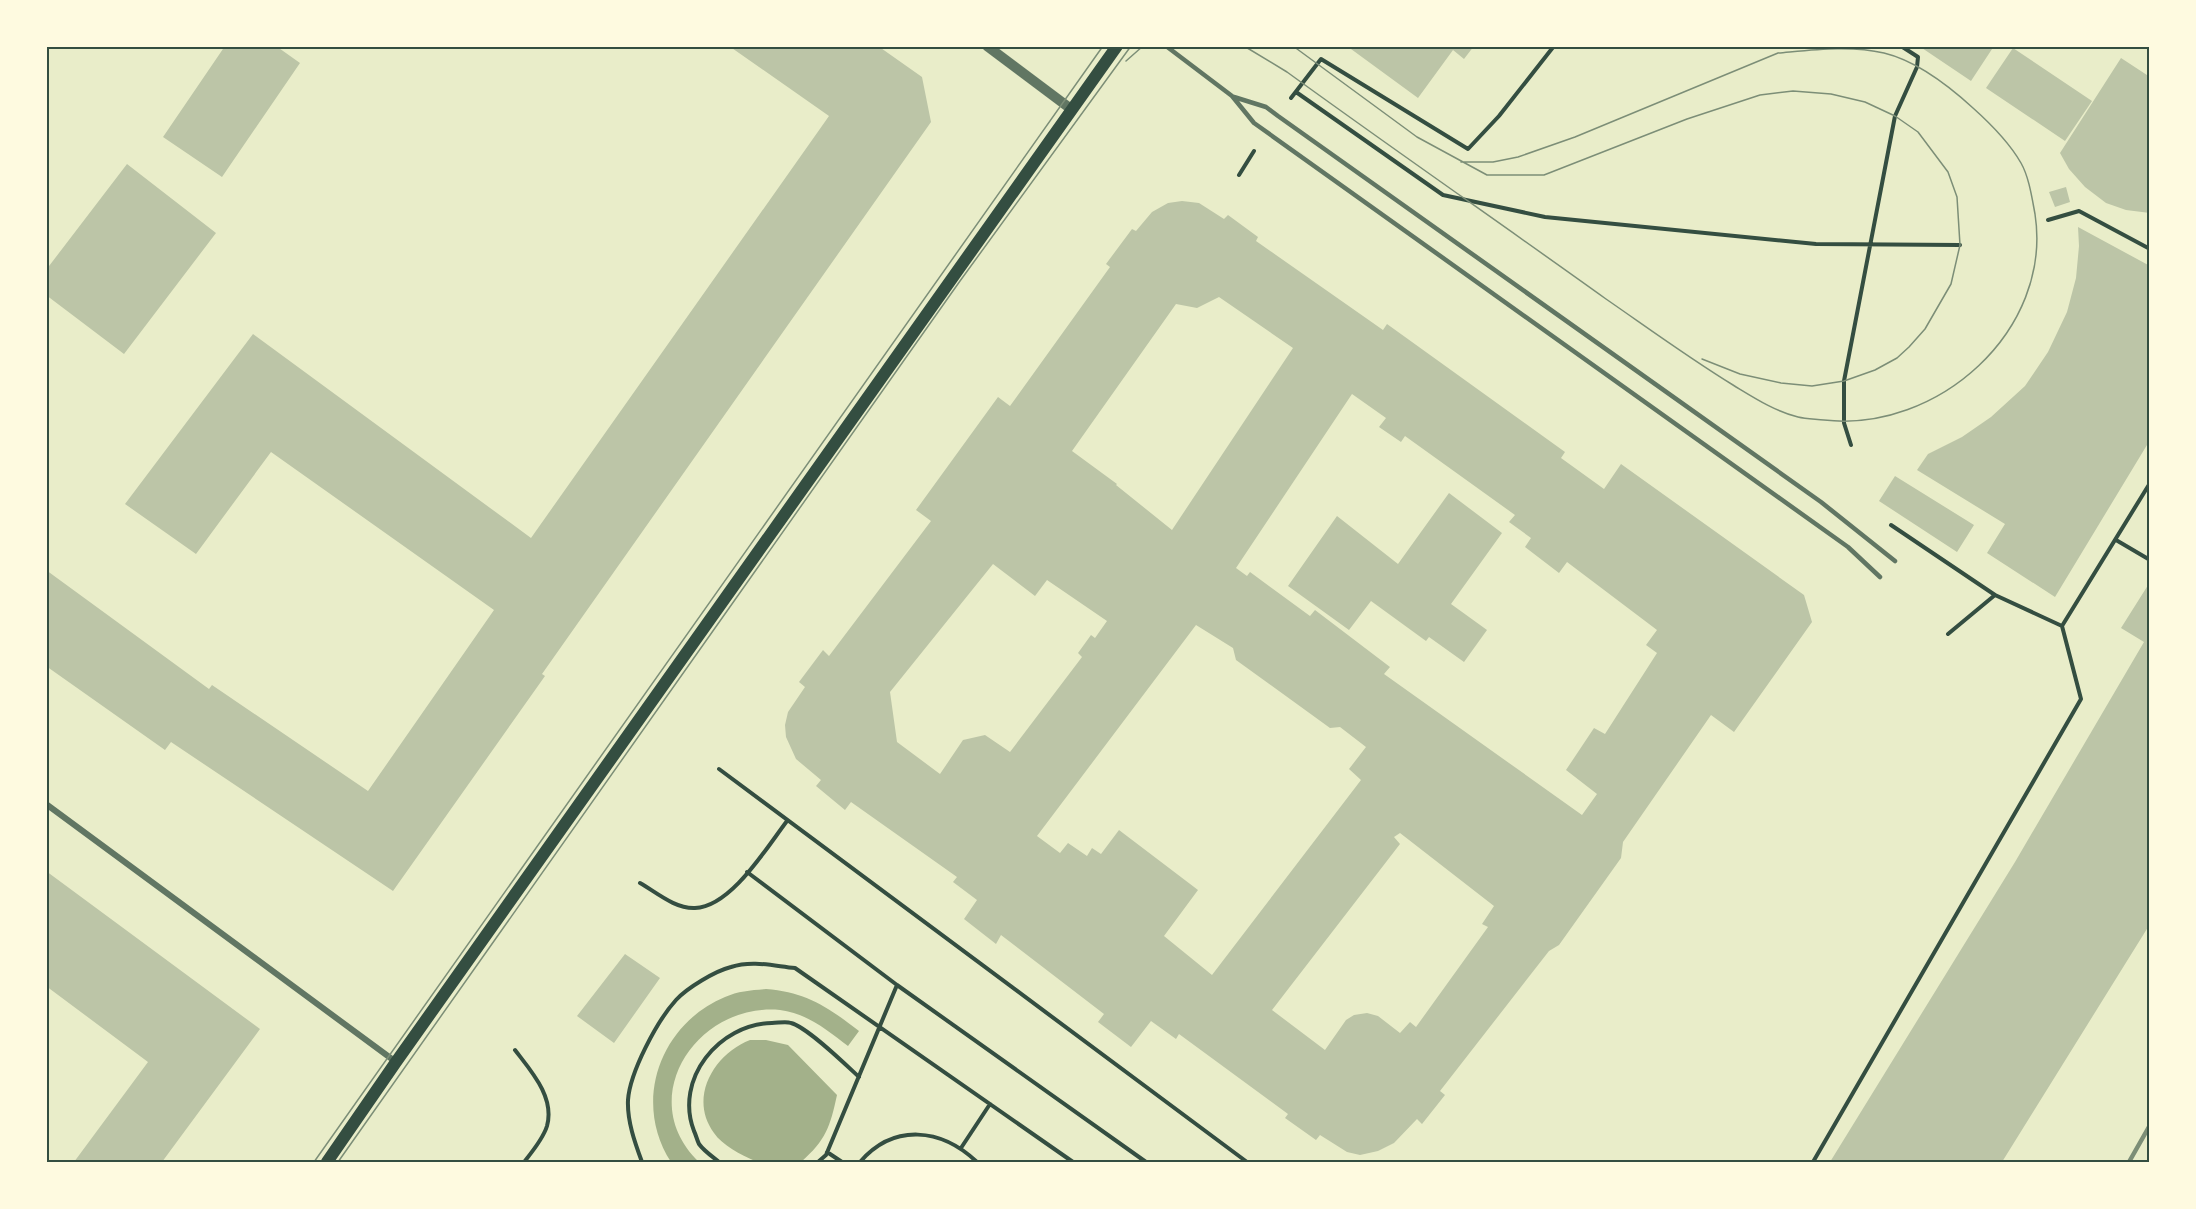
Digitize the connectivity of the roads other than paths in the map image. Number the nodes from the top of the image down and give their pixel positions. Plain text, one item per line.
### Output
1 (987, 46) edge
2 (1117, 46) edge
3 (1166, 46) edge
4 (1232, 96) junction
5 (1071, 109) junction
6 (1895, 561) dead end
7 (1880, 577) dead end
8 (46, 804) edge
9 (396, 1062) junction
10 (327, 1162) edge

1 - 5 street
2 - 5 main road
3 - 4 lane
4 - 6 lane
4 - 7 lane
5 - 9 main road
8 - 9 street
9 - 10 main road

